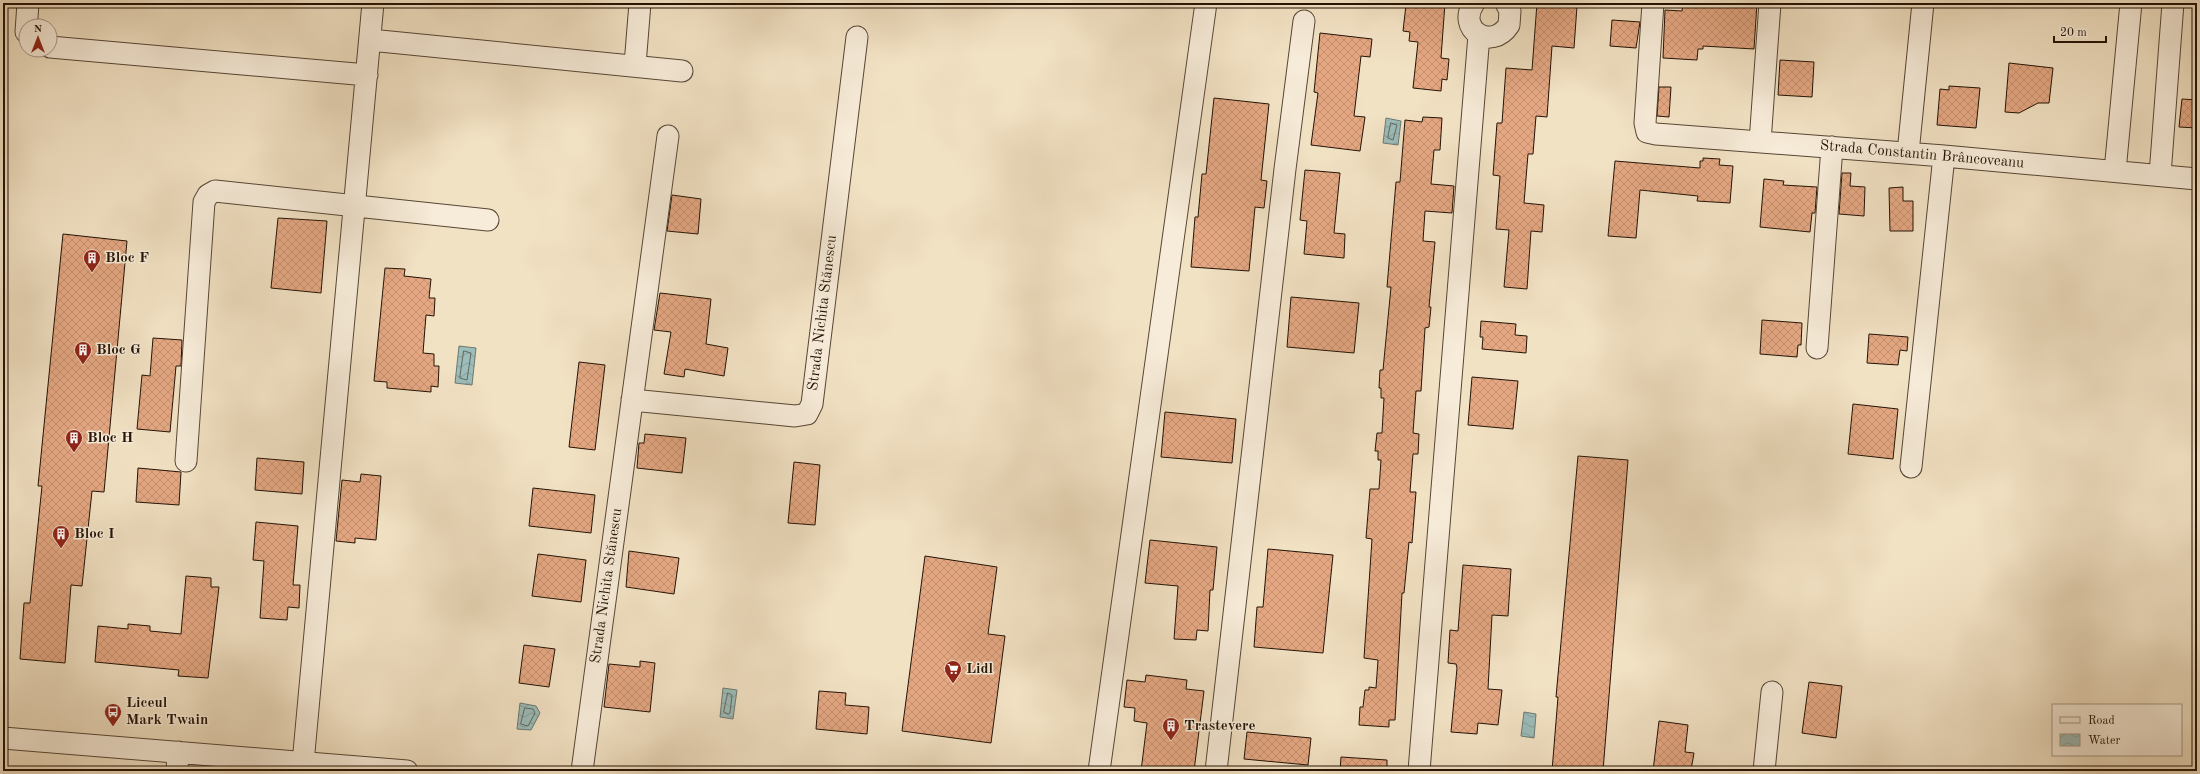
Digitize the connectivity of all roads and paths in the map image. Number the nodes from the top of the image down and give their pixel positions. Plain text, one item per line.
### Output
1 (28, 3) edge
2 (372, 3) edge
3 (640, 3) edge
4 (1206, 3) edge
5 (1474, 3) edge
6 (1506, 3) edge
7 (1653, 3) edge
8 (1770, 3) edge
9 (1923, 3) edge
10 (2131, 3) edge
11 (2173, 3) edge
12 (27, 18) edge
13 (1304, 21) dead end
14 (1479, 35) junction
15 (857, 37) dead end
16 (370, 40) junction
17 (58, 47) edge
18 (635, 65) junction
19 (682, 71) dead end
20 (366, 75) junction
21 (668, 136) dead end
22 (1760, 142) junction
23 (1832, 147) junction
24 (1908, 153) junction
25 (1944, 156) junction
26 (2115, 171) junction
27 (2160, 175) junction
28 (2197, 179) edge
29 (354, 206) junction
30 (488, 220) dead end
31 (1817, 348) dead end
32 (632, 400) junction
33 (186, 461) dead end
34 (1911, 468) dead end
35 (1772, 692) dead end
36 (3, 738) edge
37 (177, 762) edge
38 (304, 763) junction
39 (407, 771) edge
40 (582, 771) edge
41 (1099, 771) edge
42 (1216, 771) edge
43 (1419, 771) edge
44 (1764, 771) edge

1 - 12 street
2 - 16 street
3 - 18 street
4 - 41 street
5 - 14 street
6 - 14 street
7 - 22 street, Strada Constantin Brâncoveanu
8 - 22 street
9 - 24 street
10 - 26 street
11 - 27 street
13 - 42 street
14 - 43 street
15 - 32 street, Strada Nichita Stănescu
16 - 18 street
16 - 20 street
17 - 20 street
18 - 19 street
20 - 29 street
21 - 32 street, Strada Nichita Stănescu
22 - 23 street, Strada Constantin Brâncoveanu
23 - 24 street, Strada Constantin Brâncoveanu
23 - 31 street
24 - 25 street, Strada Constantin Brâncoveanu
25 - 26 street, Strada Constantin Brâncoveanu
25 - 34 street
26 - 27 street, Strada Constantin Brâncoveanu
27 - 28 street, Strada Constantin Brâncoveanu
29 - 30 street
29 - 33 street
29 - 38 street
32 - 40 street, Strada Nichita Stănescu
35 - 44 street
36 - 37 street
37 - 38 street
38 - 39 street

